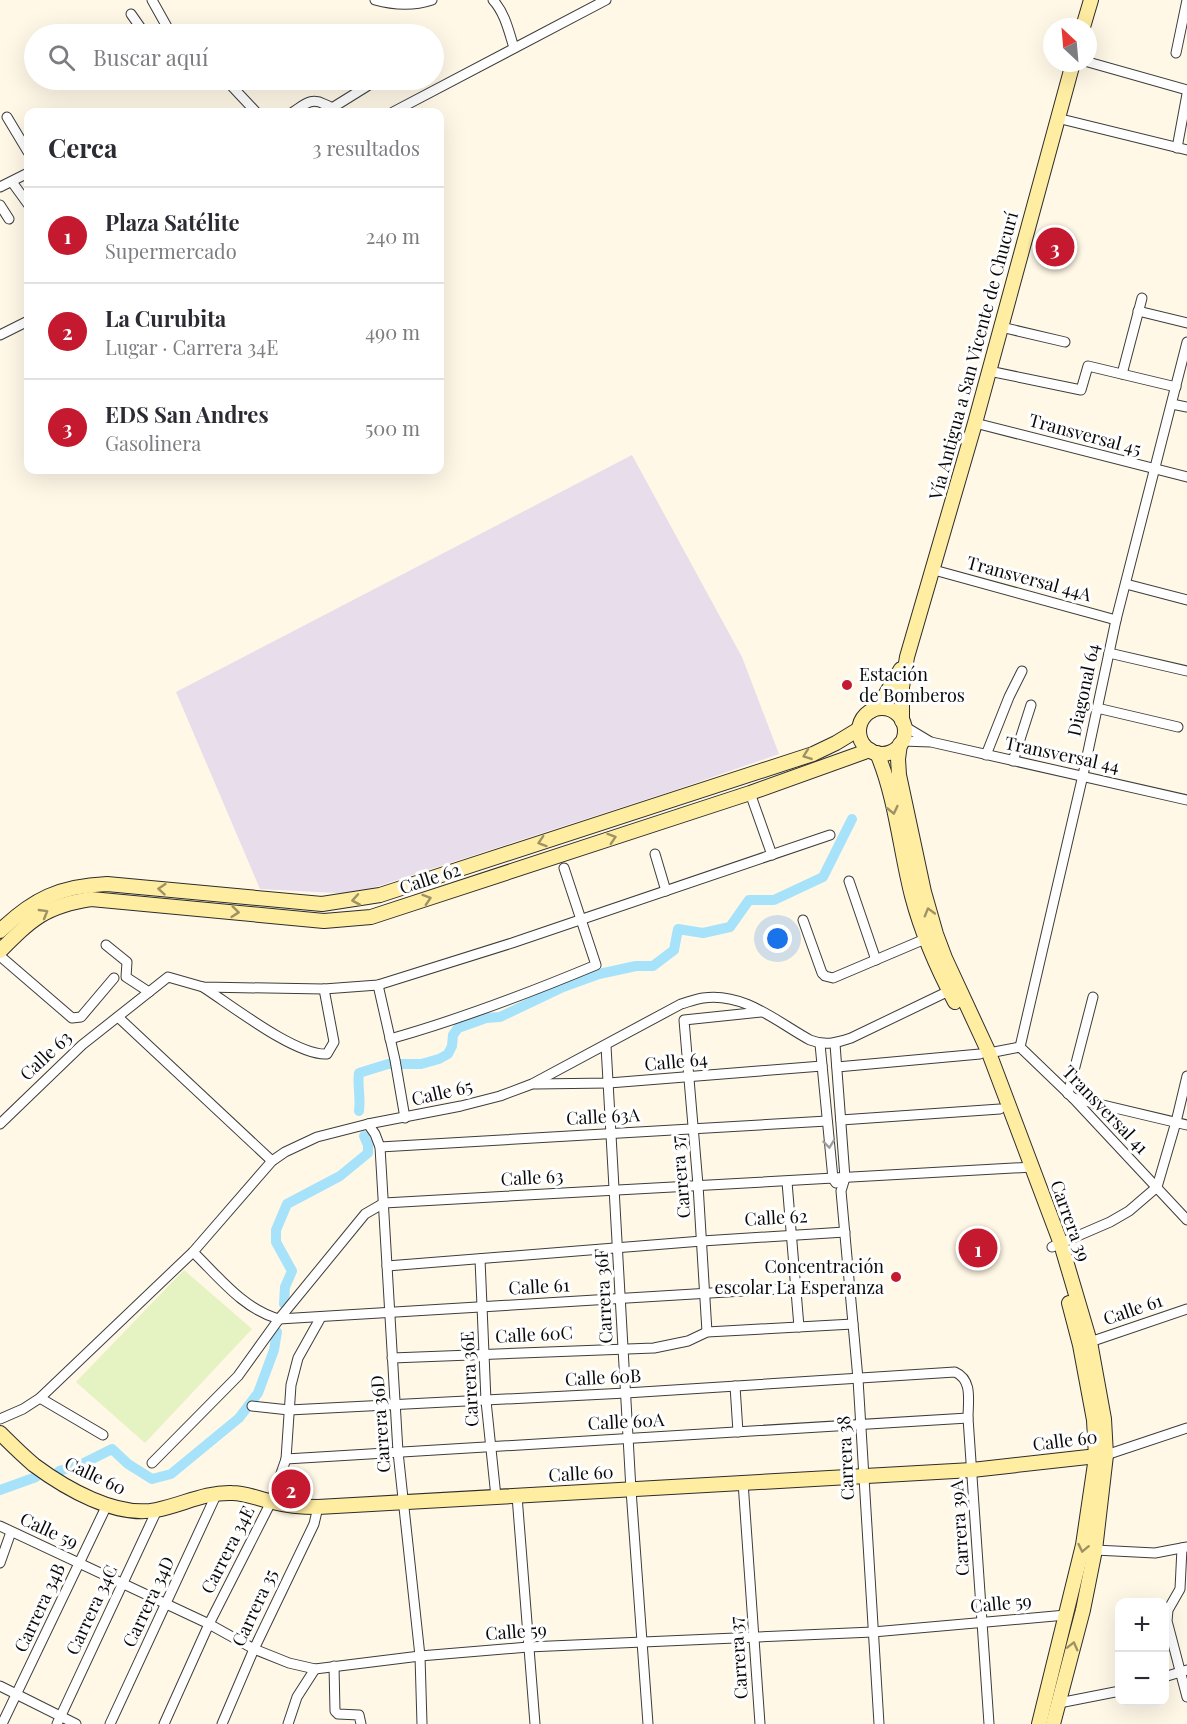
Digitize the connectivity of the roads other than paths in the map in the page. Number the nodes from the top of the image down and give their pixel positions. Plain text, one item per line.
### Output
1 (152, 0) edge
2 (375, 0) edge
3 (432, 0) edge
4 (493, 0) edge
5 (606, 0) edge
6 (1091, 0) edge
7 (1187, 0) edge
8 (131, 14) dead end
9 (1086, 18) edge
10 (138, 24) edge
11 (165, 24) edge
12 (514, 48) junction
13 (1176, 53) dead end
14 (1097, 65) edge
15 (1070, 72) edge
16 (444, 85) edge
17 (235, 90) edge
18 (363, 90) edge
19 (435, 90) edge
20 (1187, 92) edge
21 (252, 108) edge
22 (299, 108) edge
23 (330, 108) edge
24 (337, 108) edge
25 (401, 108) edge
26 (7, 117) dead end
27 (1057, 118) junction
28 (24, 145) edge
29 (1177, 148) junction
30 (1187, 150) edge
31 (24, 175) edge
32 (12, 182) junction
33 (0, 187) edge
34 (24, 198) edge
35 (0, 205) edge
36 (9, 219) dead end
37 (1142, 298) dead end
38 (1138, 312) junction
39 (24, 323) edge
40 (1187, 323) edge
41 (1001, 327) junction
42 (0, 335) edge
43 (1065, 342) dead end
44 (1186, 348) edge
45 (989, 371) junction
46 (1122, 374) junction
47 (1176, 387) junction
48 (1172, 404) junction
49 (1187, 407) edge
50 (975, 423) junction
51 (1155, 470) junction
52 (1187, 477) edge
53 (934, 570) junction
54 (1126, 584) junction
55 (1187, 600) edge
56 (1116, 620) junction
57 (1109, 653) junction
58 (908, 657) junction
59 (1022, 671) dead end
60 (1187, 671) edge
61 (1031, 705) dead end
62 (1097, 708) junction
63 (871, 711) junction
64 (903, 724) junction
65 (1179, 727) dead end
66 (859, 729) junction
67 (931, 742) junction
68 (901, 743) junction
69 (873, 752) junction
70 (986, 755) junction
71 (1012, 761) junction
72 (1083, 775) junction
73 (750, 793) junction
74 (1187, 800) edge
75 (830, 835) dead end
76 (655, 854) dead end
77 (772, 855) junction
78 (564, 868) dead end
79 (849, 880) dead end
80 (666, 891) junction
81 (581, 920) junction
82 (803, 920) dead end
83 (0, 931) edge
84 (925, 939) junction
85 (106, 945) dead end
86 (0, 954) edge
87 (876, 960) junction
88 (114, 978) dead end
89 (378, 985) junction
90 (203, 987) junction
91 (953, 988) junction
92 (324, 989) junction
93 (149, 992) junction
94 (1094, 997) dead end
95 (763, 1012) junction
96 (118, 1017) junction
97 (390, 1039) junction
98 (820, 1044) junction
99 (835, 1044) junction
100 (606, 1046) junction
101 (1020, 1047) junction
102 (984, 1054) junction
103 (822, 1066) junction
104 (837, 1067) junction
105 (1187, 1076) edge
106 (689, 1077) junction
107 (609, 1083) junction
108 (532, 1084) junction
109 (1070, 1096) junction
110 (1000, 1109) junction
111 (405, 1118) junction
112 (841, 1120) junction
113 (827, 1121) junction
114 (1176, 1122) junction
115 (0, 1124) edge
116 (368, 1124) junction
117 (1187, 1125) edge
118 (693, 1129) junction
119 (610, 1133) junction
120 (380, 1147) junction
121 (272, 1161) junction
122 (1027, 1168) junction
123 (845, 1178) junction
124 (833, 1179) junction
125 (788, 1182) junction
126 (698, 1185) junction
127 (1157, 1187) junction
128 (615, 1190) junction
129 (841, 1191) junction
130 (384, 1203) junction
131 (1187, 1220) edge
132 (845, 1232) junction
133 (792, 1236) junction
134 (702, 1241) junction
135 (1056, 1245) junction
136 (618, 1247) junction
137 (193, 1252) junction
138 (480, 1259) junction
139 (387, 1266) junction
140 (795, 1288) junction
141 (705, 1293) junction
142 (621, 1299) junction
143 (482, 1306) junction
144 (1187, 1309) edge
145 (390, 1311) junction
146 (321, 1317) junction
147 (279, 1319) junction
148 (854, 1324) junction
149 (799, 1327) junction
150 (707, 1332) junction
151 (1090, 1342) junction
152 (624, 1348) junction
153 (485, 1354) junction
154 (392, 1358) junction
155 (955, 1372) joint
156 (858, 1379) junction
157 (735, 1386) junction
158 (626, 1393) junction
159 (40, 1398) junction
160 (486, 1401) junction
161 (252, 1406) dead end
162 (396, 1406) junction
163 (289, 1410) junction
164 (968, 1418) junction
165 (0, 1419) edge
166 (862, 1425) junction
167 (1187, 1428) edge
168 (738, 1432) junction
169 (0, 1433) edge
170 (103, 1435) dead end
171 (629, 1438) junction
172 (491, 1447) junction
173 (398, 1452) junction
174 (1101, 1456) junction
175 (286, 1460) junction
176 (152, 1463) dead end
177 (972, 1470) junction
178 (864, 1475) junction
179 (743, 1482) junction
180 (631, 1490) junction
181 (217, 1493) junction
182 (517, 1496) junction
183 (496, 1497) junction
184 (404, 1501) junction
185 (271, 1502) junction
186 (107, 1505) junction
187 (318, 1507) junction
188 (157, 1510) junction
189 (0, 1526) edge
190 (11, 1532) junction
191 (1185, 1547) edge
192 (1095, 1550) junction
193 (0, 1563) edge
194 (79, 1563) junction
195 (123, 1583) junction
196 (167, 1604) junction
197 (1066, 1615) junction
198 (984, 1622) junction
199 (209, 1624) junction
200 (873, 1632) junction
201 (754, 1637) junction
202 (641, 1642) junction
203 (528, 1647) junction
204 (254, 1648) junction
205 (420, 1656) junction
206 (334, 1666) junction
207 (315, 1669) junction
208 (1183, 1671) edge
209 (0, 1686) edge
210 (1115, 1692) edge
211 (17, 1695) junction
212 (1187, 1697) edge
213 (1059, 1703) junction
214 (58, 1720) edge
215 (2, 1724) edge
216 (76, 1724) edge
217 (110, 1724) edge
218 (164, 1724) edge
219 (222, 1724) edge
220 (288, 1724) edge
221 (361, 1724) edge
222 (422, 1724) edge
223 (535, 1724) edge
224 (648, 1724) edge
225 (760, 1724) edge
226 (879, 1724) edge
227 (989, 1724) edge
228 (1039, 1724) edge
229 (1053, 1724) edge

1 - 11 street
2 - 3 street
4 - 12 street
5 - 12 street
6 - 9 main road
7 - 13 street
8 - 10 street
12 - 16 street
14 - 20 street
15 - 27 main road, Vía Antigua a San Vicente de Chucurí
17 - 21 street
18 - 24 street
19 - 25 street
20 - 29 street
22 - 23 street
26 - 28 street
27 - 29 street
27 - 41 main road, Vía Antigua a San Vicente de Chucurí
29 - 30 street
31 - 32 street
32 - 33 street
32 - 34 street
35 - 36 street
37 - 38 street
38 - 40 street
38 - 46 street
39 - 42 street
41 - 43 street
41 - 45 main road, Vía Antigua a San Vicente de Chucurí
44 - 47 street, Diagonal 64
45 - 46 street
45 - 50 main road, Vía Antigua a San Vicente de Chucurí
46 - 47 street
47 - 48 street, Diagonal 64
48 - 49 street
48 - 51 street, Diagonal 64
50 - 51 street, Transversal 45
50 - 53 main road, Vía Antigua a San Vicente de Chucurí
51 - 52 street, Transversal 45
51 - 54 street, Diagonal 64
53 - 56 street, Transversal 44A
53 - 58 main road, Vía Antigua a San Vicente de Chucurí
54 - 55 street
54 - 56 street, Diagonal 64
56 - 57 street, Diagonal 64
57 - 60 street
57 - 62 street, Diagonal 64
58 - 63 main road, Vía Antigua a San Vicente de Chucurí
58 - 64 main road, Vía Antigua a San Vicente de Chucurí
59 - 70 street
61 - 71 street
62 - 65 street
62 - 72 street, Diagonal 64
63 - 64 main road
63 - 66 main road
64 - 67 street, Transversal 44
64 - 68 main road
66 - 69 main road
66 -> 83 main road, Calle 62
67 - 68 street, Transversal 44
67 - 70 street, Transversal 44
68 - 69 main road
91 -> 68 main road, Carrera 39
69 - 73 main road, Calle 62
69 -> 84 main road, Carrera 39
70 - 71 street, Transversal 44
71 - 72 street, Transversal 44
72 - 74 street, Transversal 44
72 - 101 street, Diagonal 64
73 - 77 street
86 -> 73 main road, Calle 62
75 - 77 street, Calle 63
76 - 80 street
77 - 80 street, Calle 63
78 - 81 street
79 - 87 street
80 - 81 street, Calle 63
81 - 89 street, Calle 63
81 - 97 street
82 - 87 street
84 - 87 street
84 - 91 main road, Carrera 39
85 - 93 street
86 - 88 street
89 - 92 street, Calle 63
89 - 97 street
90 - 92 street, Calle 63
90 - 92 street
90 - 93 street, Calle 63
91 - 99 street, Calle 65
91 - 102 main road, Carrera 39
93 - 96 street, Calle 63
94 - 109 street
95 - 98 street, Calle 65
95 - 100 street, Calle 65
95 - 106 street, Carrera 37
96 - 115 street, Calle 63
96 - 121 street
97 - 111 street
98 - 99 street, Calle 65
98 - 103 street, Carrera 38
99 - 104 street, Carrera 38
100 - 107 street, Carrera 36F
100 - 108 street, Calle 65
101 - 102 street
101 - 109 street, Transversal 41
102 - 104 street
102 - 110 main road, Carrera 39
102 - 122 main road, Carrera 39
103 - 106 street, Calle 64
103 - 113 street, Carrera 38
104 - 112 street, Carrera 38
105 - 114 street
106 - 107 street, Calle 64
106 - 118 street, Carrera 37
107 - 108 street, Calle 64
107 - 119 street, Carrera 36F
108 - 111 street, Calle 65
109 - 114 street
109 - 127 street, Transversal 41
110 - 112 street
110 - 122 main road, Carrera 39
111 - 116 street, Calle 65
112 - 123 street, Carrera 38
113 - 118 street, Calle 63A
113 -> 124 street, Carrera 38
114 - 117 street
114 - 127 street
116 - 120 street, Carrera 36D
116 - 121 street, Calle 65
118 - 119 street, Calle 63A
118 - 126 street, Carrera 37
119 - 120 street, Calle 63A
119 - 128 street, Carrera 36F
120 - 130 street, Carrera 36D
121 - 137 street, Calle 65
122 - 123 street, Calle 63
122 - 135 main road, Carrera 39
123 - 124 street, Calle 63
123 - 129 street, Carrera 38
124 - 125 street, Calle 63
124 - 129 street, Carrera 38
125 - 126 street, Calle 63
125 - 133 street
126 - 128 street, Calle 63
126 - 134 street, Carrera 37
127 - 131 street, Transversal 41
127 - 135 street
128 - 130 street, Calle 63
128 - 136 street, Carrera 36F
129 - 132 street, Carrera 38
130 - 139 street, Carrera 36D
130 - 147 street
132 - 133 street, Calle 62
132 - 148 street, Carrera 38
133 - 134 street, Calle 62
133 - 140 street
134 - 136 street, Calle 62
134 - 141 street, Carrera 37
135 - 151 main road, Carrera 39
135 - 174 main road, Carrera 39
136 - 138 street, Calle 62
136 - 142 street, Carrera 36F
137 - 147 street
137 - 159 street, Calle 65
138 - 139 street, Calle 62
138 - 143 street, Carrera 36E
139 - 145 street, Carrera 36D
140 - 141 street, Calle 61
140 - 149 street
141 - 142 street, Calle 61
141 - 150 street, Carrera 37
142 - 143 street, Calle 61
142 - 152 street, Carrera 36F
143 - 145 street, Calle 61
143 - 153 street, Carrera 36E
144 - 151 street, Calle 61
145 - 146 street, Calle 61
145 - 154 street, Carrera 36D
146 - 147 street
146 - 163 street, Carrera 34E
147 - 176 street
148 - 149 street, Calle 60C
148 - 156 street, Carrera 38
149 - 150 street, Calle 60C
150 - 152 street, Calle 60C
151 - 174 main road, Carrera 39
152 - 153 street, Calle 60C
152 - 158 street, Carrera 36F
153 - 154 street, Calle 60C
153 - 160 street, Carrera 36E
154 - 162 street, Carrera 36D
155 - 156 street, Calle 60B
155 - 164 street, Carrera 39A
156 - 157 street, Calle 60B
156 - 166 street, Carrera 38
157 - 158 street, Calle 60B
157 - 168 street
158 - 160 street, Calle 60B
158 - 171 street, Carrera 36F
159 - 165 street, Calle 65
159 - 170 street
160 - 162 street, Calle 60B
160 - 172 street, Carrera 36E
161 - 163 street, Calle 60B
162 - 163 street, Calle 60B
162 - 173 street, Carrera 36D
163 - 175 street, Carrera 34E
164 - 166 street, Calle 60A
164 - 177 street, Carrera 39A
166 - 168 street, Calle 60A
166 - 178 street, Carrera 38
167 - 174 street, Calle 60
168 - 171 street, Calle 60A
169 - 186 main road, Calle 60
171 - 172 street, Calle 60A
171 - 180 street, Carrera 36F
172 - 173 street, Calle 60A
172 - 183 street, Carrera 36E
173 - 175 street, Calle 60A
173 - 184 street, Carrera 36D
174 - 177 main road, Calle 60
174 - 192 main road, Carrera 39
174 -> 197 main road, Carrera 39
175 - 185 street, Carrera 34E
177 - 178 main road, Calle 60
177 - 198 street, Carrera 39A
178 - 179 main road, Calle 60
178 - 200 street, Carrera 38
179 - 180 main road, Calle 60
179 - 201 street, Carrera 37
180 - 182 main road, Calle 60
180 - 202 street, Carrera 36F
181 - 185 main road, Calle 60
181 - 188 main road, Calle 60
181 - 196 street, Carrera 34D
182 - 183 main road, Calle 60
182 - 203 street
183 - 184 main road, Calle 60
184 - 187 main road, Calle 60
184 - 205 street, Carrera 36D
185 - 187 main road, Calle 60
185 - 199 street, Carrera 34E
186 - 188 main road, Calle 60
186 - 194 street, Carrera 34B
187 - 204 street, Carrera 35
188 - 195 street, Carrera 34C
189 - 190 street, Calle 59
190 - 193 street
190 - 194 street, Calle 59
191 - 192 street
191 - 208 street
213 -> 192 main road, Carrera 39
194 - 195 street, Calle 59
194 - 211 street, Carrera 34B
195 - 196 street, Calle 59
195 - 214 street, Carrera 34C
196 - 199 street, Calle 59
196 - 217 street, Carrera 34D
197 - 198 street, Calle 59
197 - 228 main road, Carrera 39
198 - 200 street, Calle 59
198 - 227 street, Carrera 39A
199 - 204 street, Calle 59
199 - 218 street, Carrera 34E
200 - 201 street, Calle 59
200 - 226 street, Carrera 38
201 - 202 street, Calle 59
201 - 225 street, Carrera 37
202 - 203 street, Calle 59
202 - 224 street, Carrera 36F
203 - 205 street, Calle 59
203 - 223 street
204 - 207 street, Calle 59
204 - 219 street, Carrera 35
205 - 206 street, Calle 59
205 - 222 street, Carrera 36D
206 - 207 street, Calle 59
206 - 221 street
207 - 220 street
208 - 212 street
209 - 211 street
210 - 213 street
211 - 214 street
211 - 215 street, Carrera 34B
213 - 229 main road, Carrera 39
214 - 216 street

